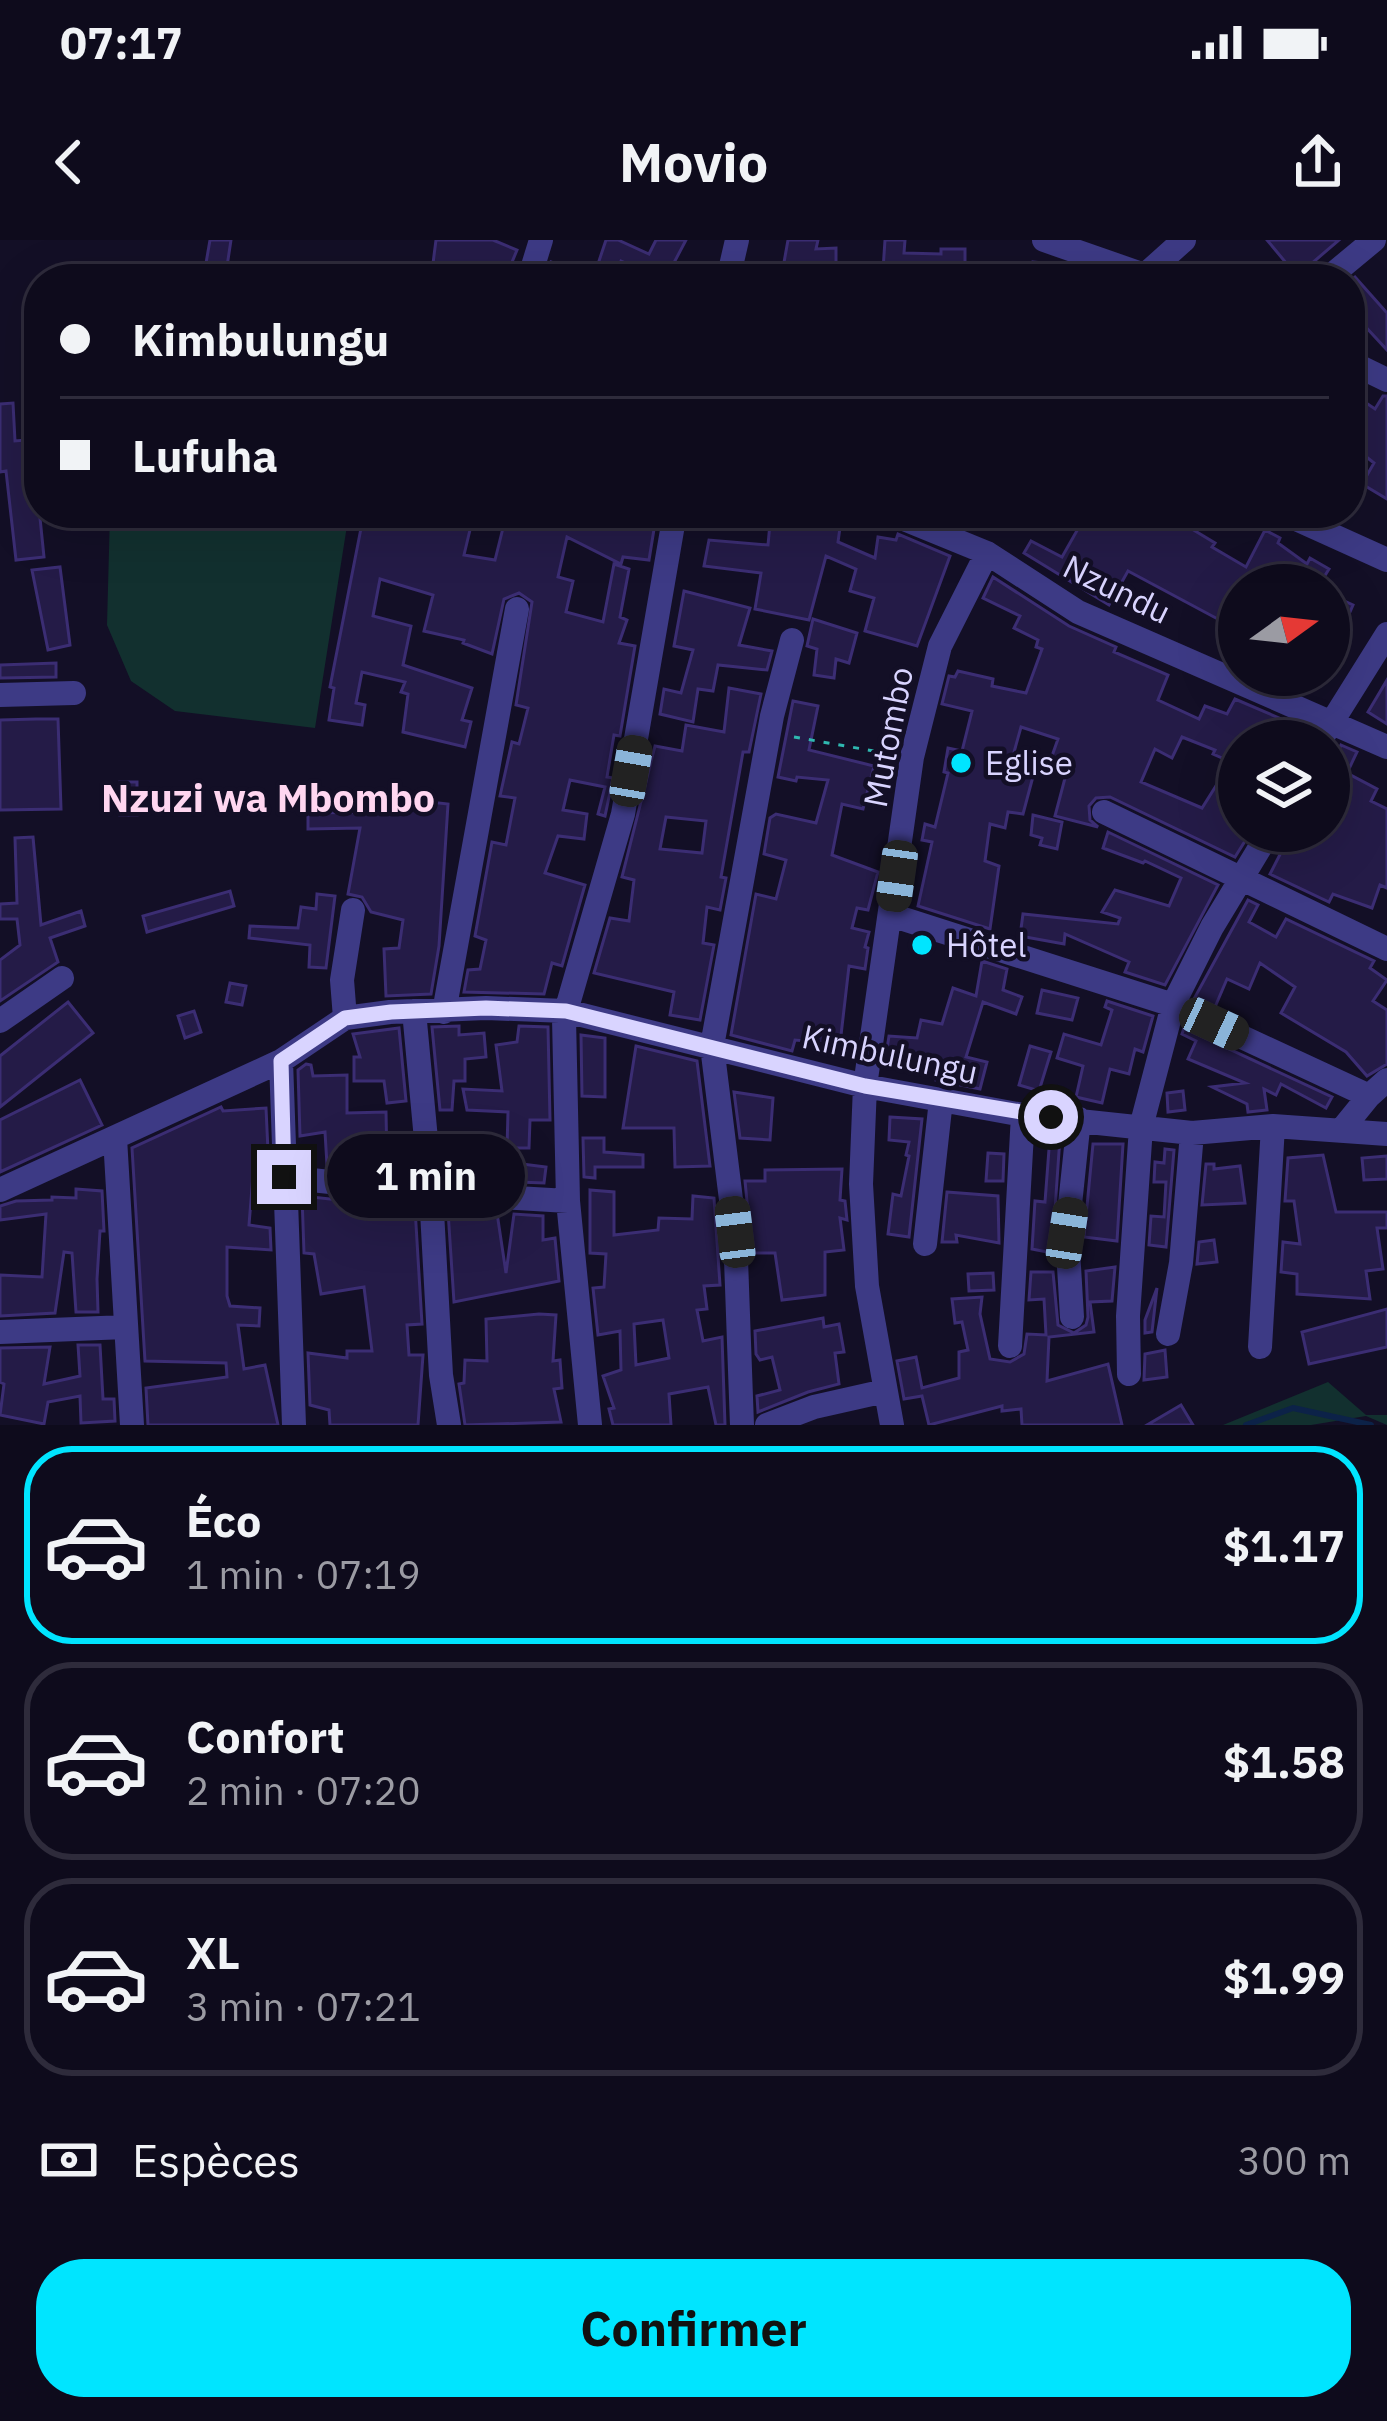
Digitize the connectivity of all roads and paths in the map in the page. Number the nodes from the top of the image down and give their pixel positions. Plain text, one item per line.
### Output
1 (1044, 240) edge
2 (1184, 240) edge
3 (1374, 240) edge
4 (1113, 264) edge
5 (1162, 264) edge
6 (1345, 264) edge
7 (672, 528) edge
8 (926, 528) edge
9 (1316, 528) edge
10 (987, 553) junction
11 (1387, 560) edge
12 (517, 609) dead end
13 (1387, 634) edge
14 (792, 640) dead end
15 (74, 693) dead end
16 (0, 694) edge
17 (1303, 720) edge
18 (1333, 720) edge
19 (769, 733) junction
20 (1350, 737) edge
21 (1387, 747) edge
22 (912, 757) junction
23 (1104, 812) dead end
24 (1258, 852) edge
25 (1244, 877) junction
26 (353, 910) dead end
27 (891, 915) junction
28 (1387, 949) edge
29 (62, 977) dead end
30 (1173, 1005) junction
31 (414, 1011) junction
32 (444, 1012) junction
33 (565, 1015) junction
34 (345, 1018) junction
35 (0, 1021) edge
36 (712, 1046) junction
37 (281, 1061) junction
38 (865, 1086) junction
39 (1378, 1088) edge
40 (941, 1100) junction
41 (1023, 1115) junction
42 (1079, 1119) junction
43 (1273, 1126) junction
44 (1142, 1127) junction
45 (1343, 1128) junction
46 (1192, 1132) junction
47 (1387, 1134) edge
48 (115, 1138) junction
49 (284, 1177) junction
50 (0, 1190) edge
51 (431, 1193) junction
52 (568, 1201) junction
53 (926, 1244) dead end
54 (1072, 1317) dead end
55 (126, 1327) junction
56 (0, 1332) edge
57 (1168, 1334) dead end
58 (1010, 1346) dead end
59 (1260, 1347) dead end
60 (1129, 1374) dead end
61 (885, 1391) junction
62 (132, 1425) edge
63 (295, 1425) edge
64 (448, 1425) edge
65 (590, 1425) edge
66 (742, 1425) edge
67 (767, 1425) edge
68 (892, 1425) edge

1 - 4 street
2 - 5 street
3 - 6 street
7 - 33 street
8 - 10 street, Nzundu
9 - 11 street
10 - 17 street, Nzundu
10 - 22 street, Mutombo
12 - 32 street
13 - 18 street
14 - 19 street
15 - 16 street
19 - 22 path
19 - 36 street
20 - 21 street, Nzundu
22 - 27 street, Mutombo
23 - 25 street
24 - 25 street
25 - 28 street
25 - 30 street
26 - 34 street
27 - 30 street
27 - 38 street, Mutombo
29 - 35 street
30 - 39 street
30 - 44 street
31 - 32 street, Kimbulungu
31 - 34 street, Kimbulungu
31 - 51 street
32 - 33 street, Kimbulungu
33 - 36 street, Kimbulungu
33 - 52 street
34 - 37 street
36 - 38 street, Kimbulungu
36 - 66 street
37 - 48 street
37 - 49 street
38 - 40 street, Kimbulungu
38 - 61 street, Mutombo
39 - 45 street
40 - 41 street, Kimbulungu
40 - 53 street
41 - 42 street, Kimbulungu
41 - 58 street
42 - 44 street, Kimbulungu
42 - 54 street
43 - 45 street, Kimbulungu
43 - 46 street, Kimbulungu
43 - 59 street
44 - 46 street, Kimbulungu
44 - 60 street
45 - 47 street, Kimbulungu
46 - 57 street
48 - 50 street
48 - 55 street
49 - 51 street
49 - 63 street
51 - 52 street
51 - 64 street
52 - 65 street
55 - 56 street
55 - 62 street
61 - 67 street
61 - 68 street, Mutombo

